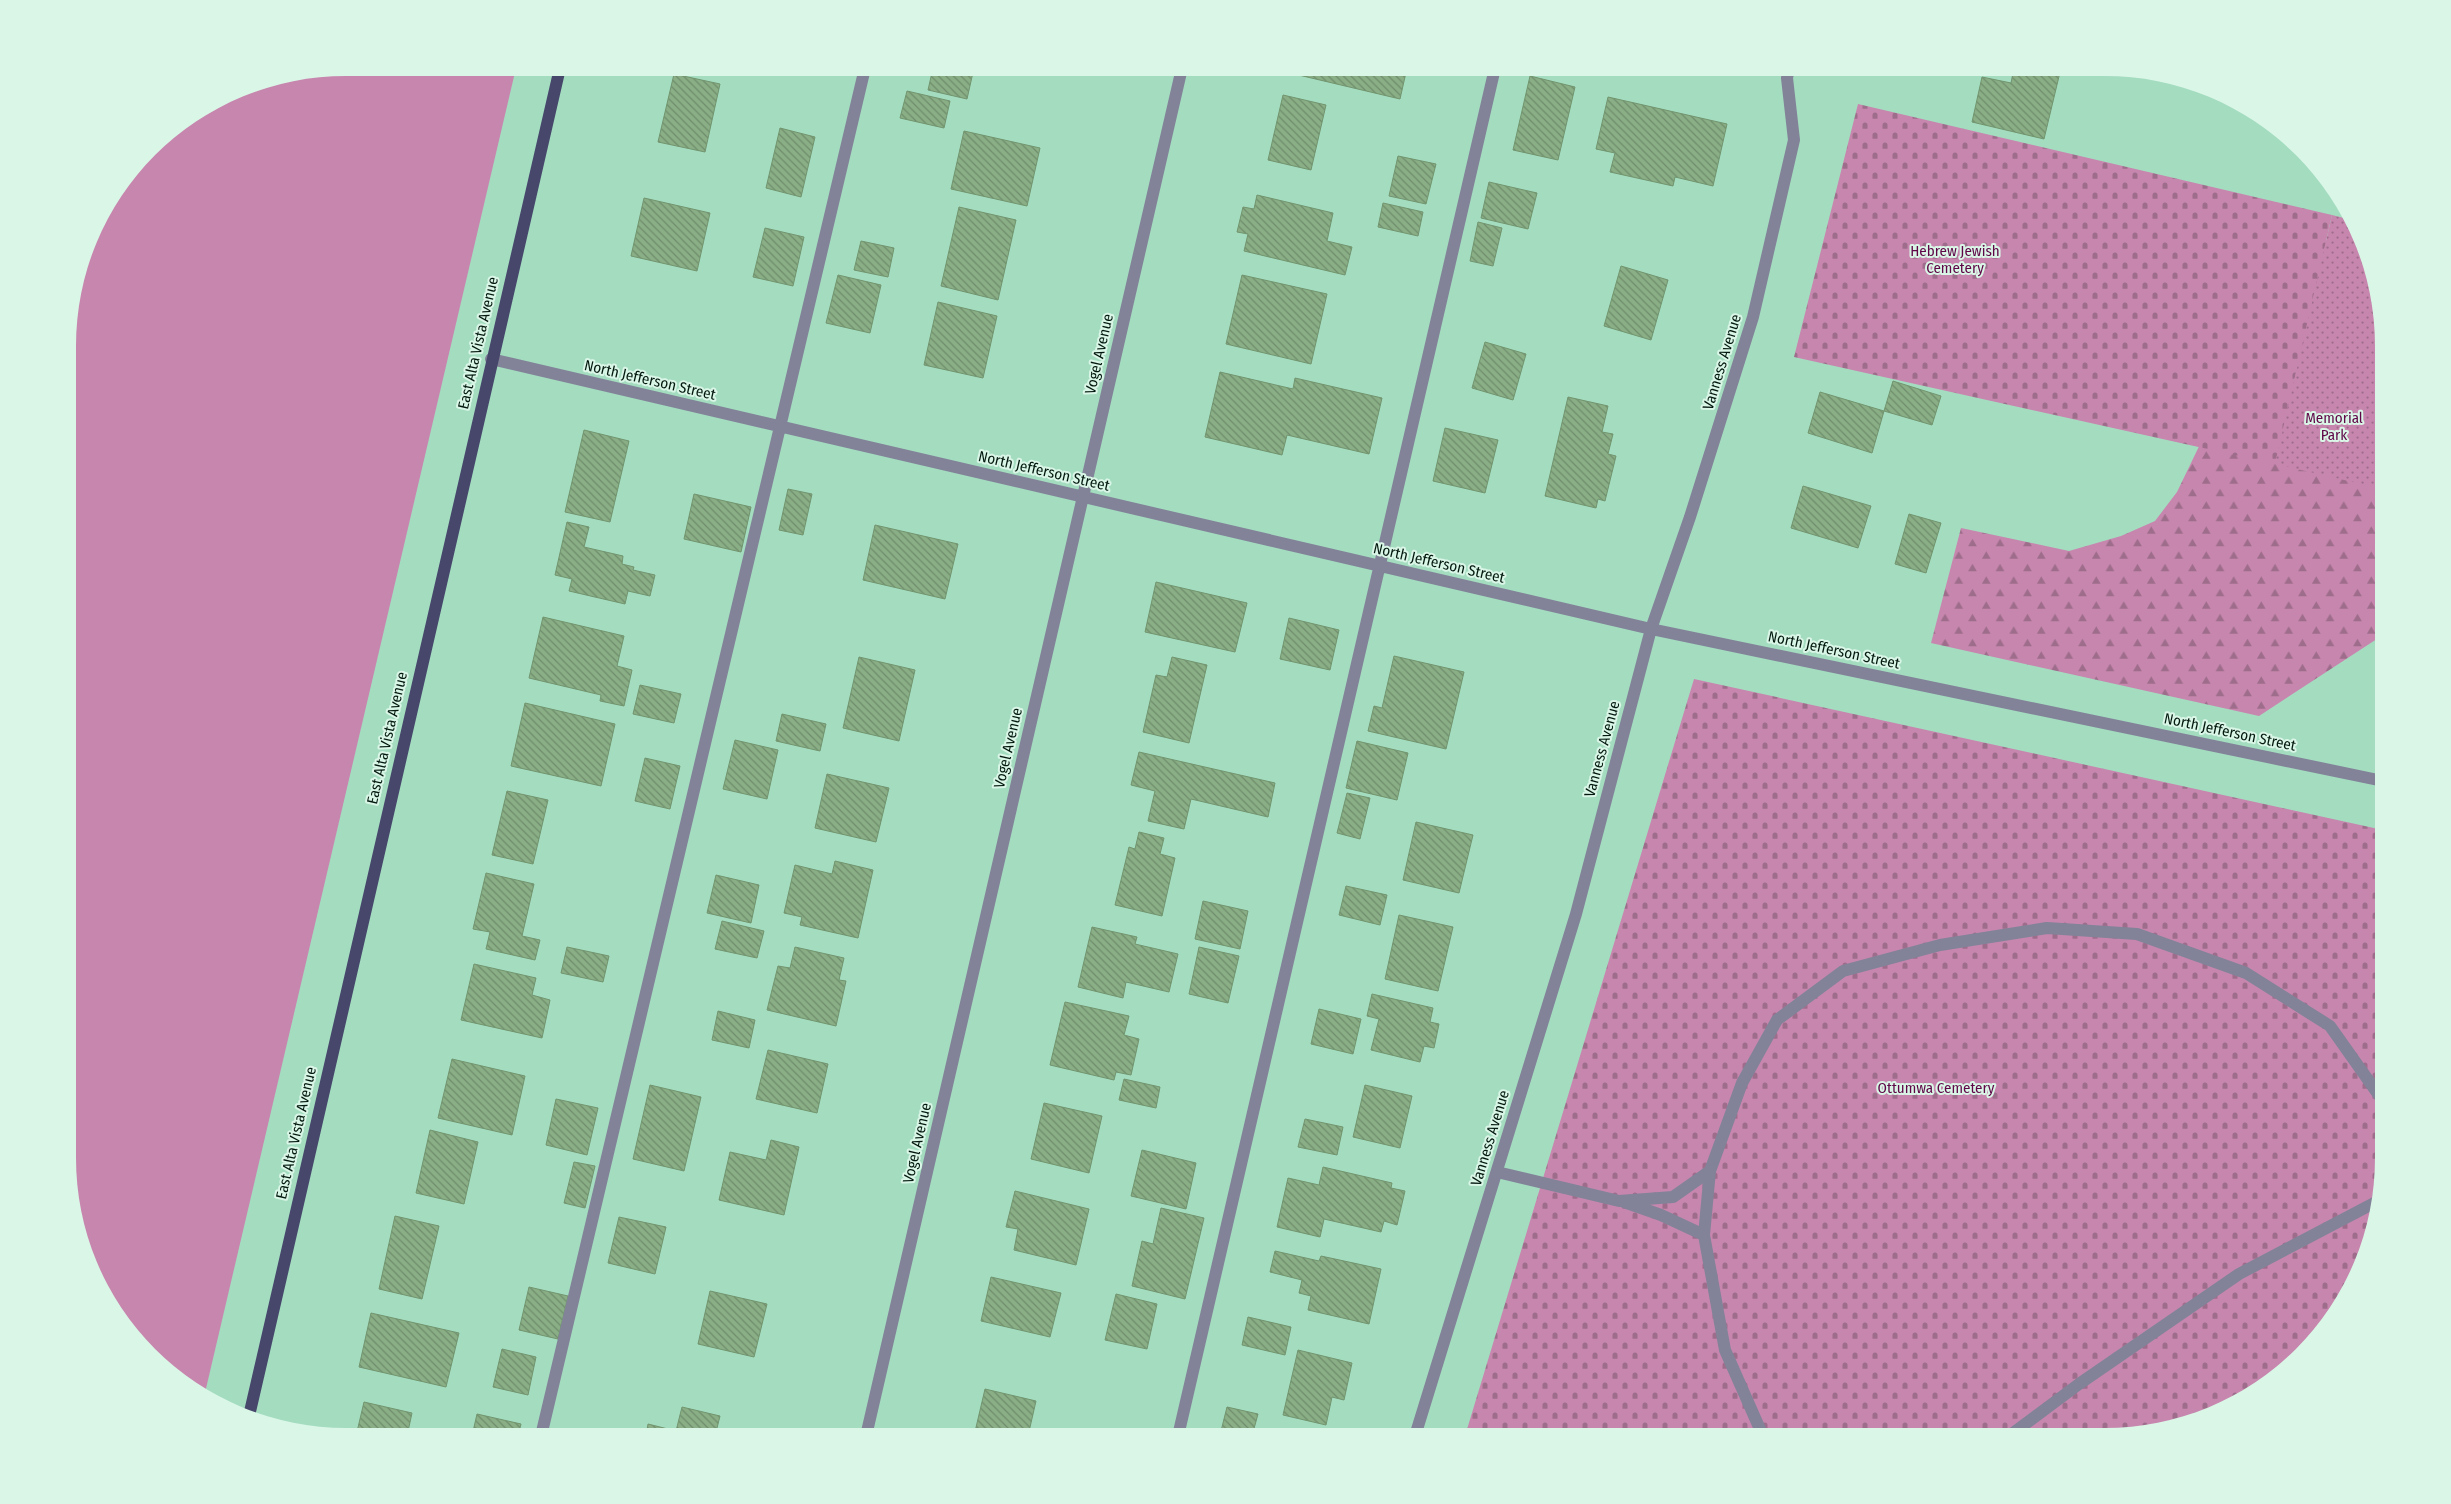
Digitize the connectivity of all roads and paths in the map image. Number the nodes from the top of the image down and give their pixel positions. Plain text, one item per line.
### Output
1 (558, 76) edge
2 (863, 76) edge
3 (1180, 76) edge
4 (1493, 76) edge
5 (1787, 76) edge
6 (491, 360) junction
7 (780, 427) junction
8 (1082, 497) junction
9 (1380, 566) junction
10 (1651, 629) junction
11 (2375, 779) edge
12 (2375, 1090) edge
13 (1710, 1171) junction
14 (1497, 1172) junction
15 (1619, 1201) junction
16 (2371, 1205) edge
17 (1704, 1235) junction
18 (250, 1410) edge
19 (543, 1428) edge
20 (868, 1428) edge
21 (1180, 1428) edge
22 (1417, 1428) edge
23 (1759, 1428) edge
24 (2019, 1428) edge

1 - 6 main road, East Alta Vista Avenue
2 - 7 street
3 - 8 street, Vogel Avenue
4 - 9 street
5 - 10 street, Vanness Avenue
6 - 7 street, North Jefferson Street
6 - 18 main road, East Alta Vista Avenue
7 - 8 street, North Jefferson Street
7 - 19 street
8 - 9 street, North Jefferson Street
8 - 20 street, Vogel Avenue
9 - 10 street, North Jefferson Street
9 - 21 street
10 - 11 street, North Jefferson Street
10 - 14 street, Vanness Avenue
12 - 13 street
13 - 15 street
13 - 17 street
14 - 15 street
14 - 22 street, Vanness Avenue
15 - 17 street
16 - 24 street
17 - 23 street

